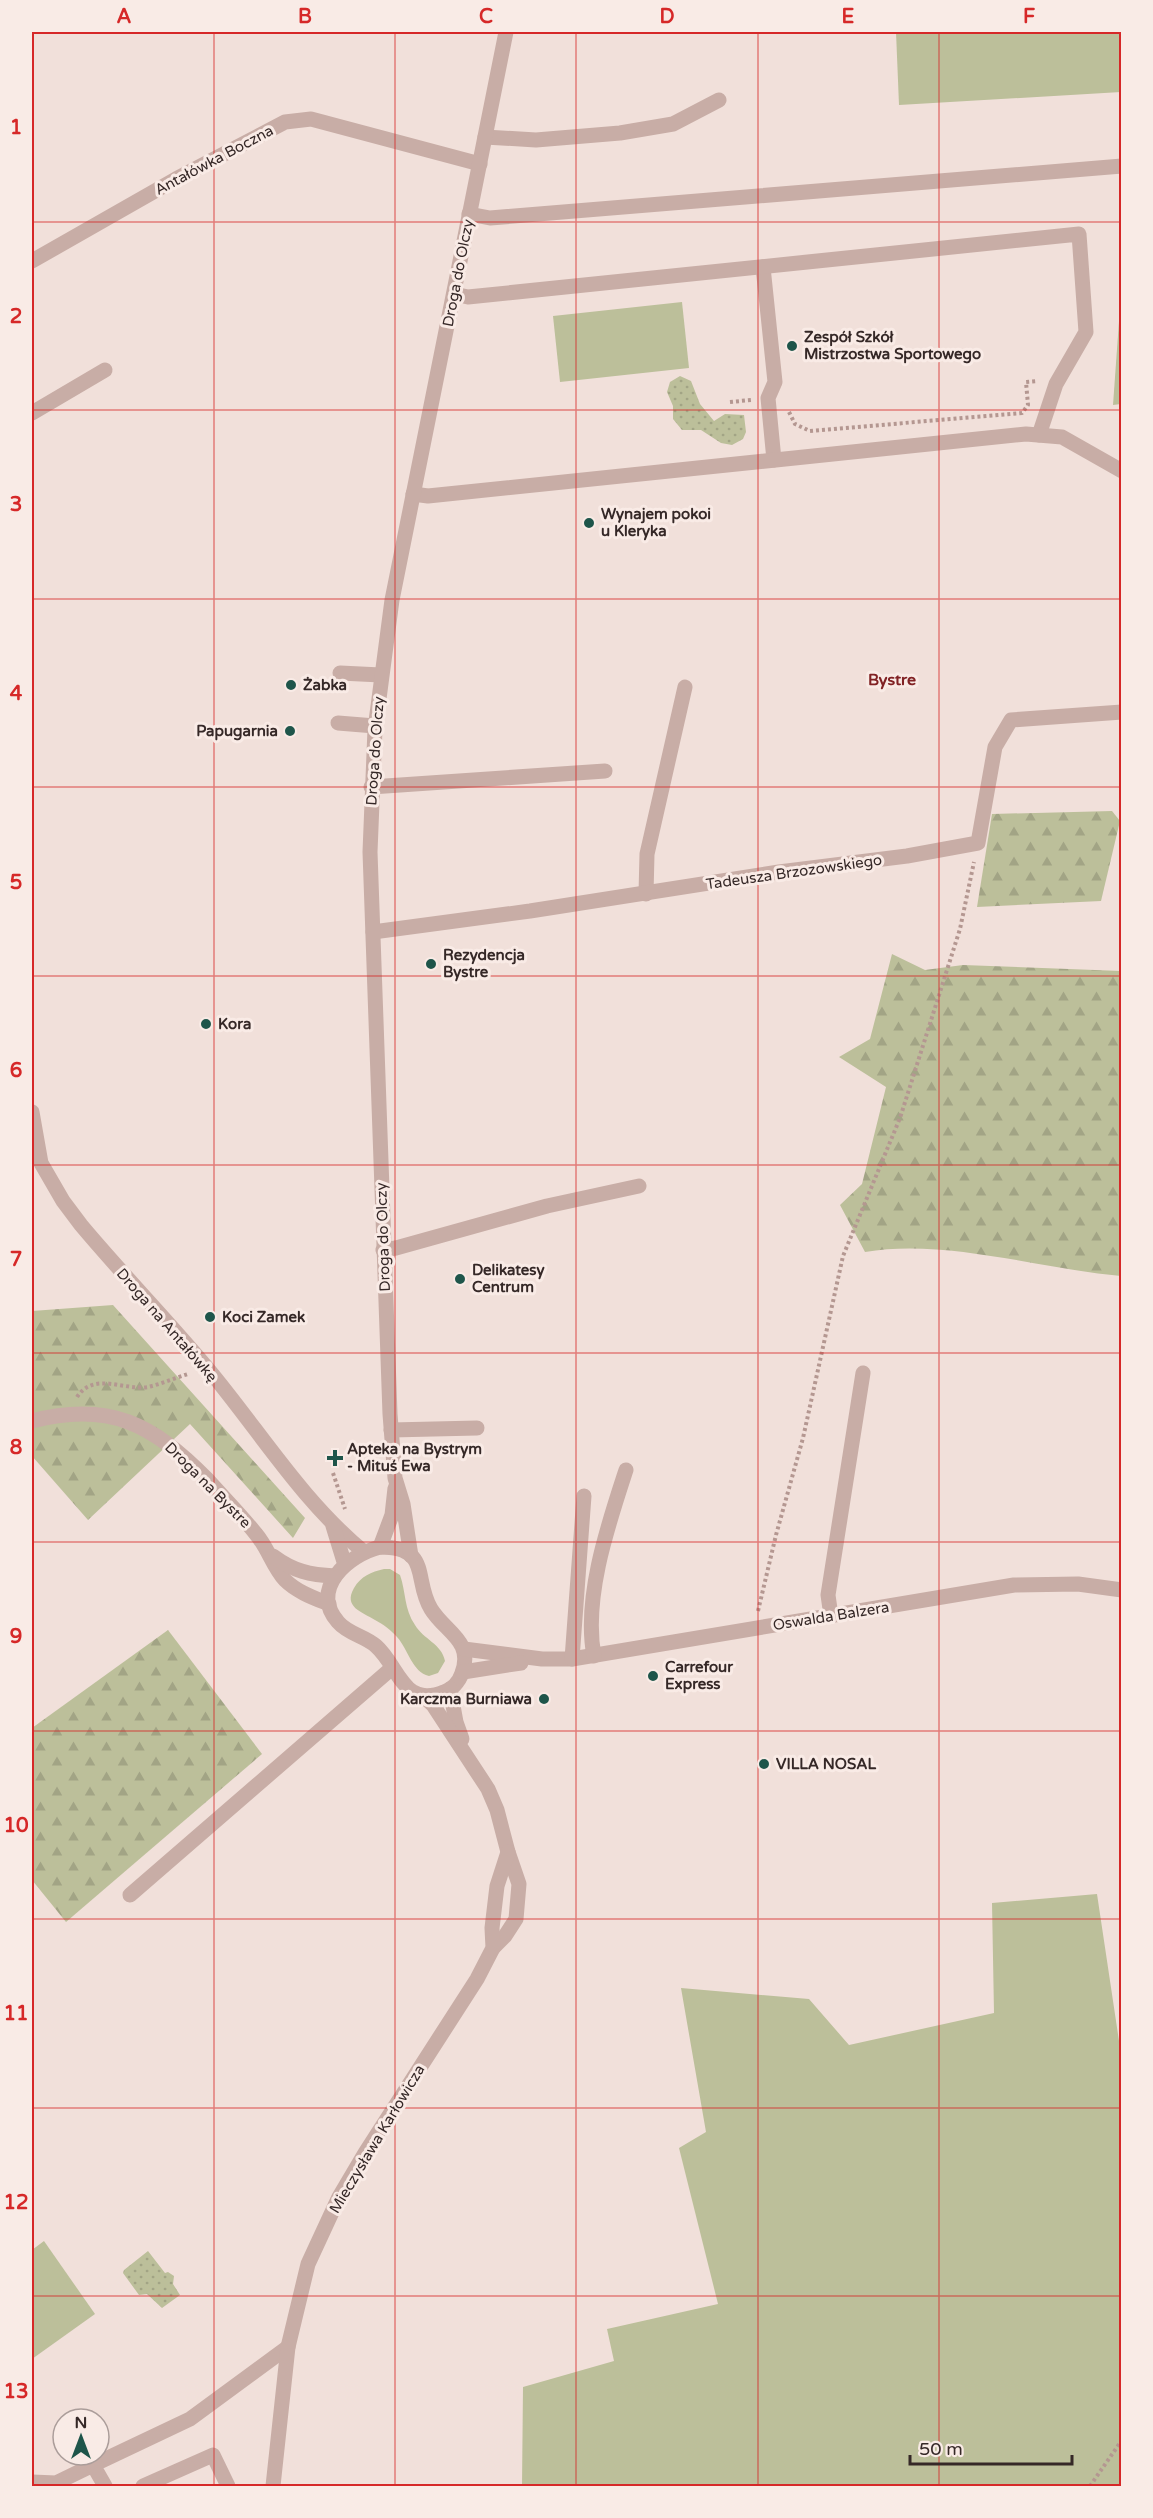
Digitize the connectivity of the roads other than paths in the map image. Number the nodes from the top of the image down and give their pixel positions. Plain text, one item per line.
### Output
1 (506, 32) edge
2 (719, 100) dead end
3 (485, 136) junction
4 (480, 164) junction
5 (1122, 165) edge
6 (469, 214) junction
7 (32, 261) edge
8 (763, 267) junction
9 (454, 294) junction
10 (105, 370) dead end
11 (32, 413) edge
12 (1040, 435) junction
13 (774, 460) junction
14 (1122, 471) edge
15 (413, 494) junction
16 (340, 673) dead end
17 (381, 675) junction
18 (685, 687) dead end
19 (1122, 712) edge
20 (338, 723) dead end
21 (375, 726) junction
22 (605, 771) dead end
23 (371, 788) junction
24 (646, 894) junction
25 (373, 932) junction
26 (32, 1112) edge
27 (35, 1150) edge
28 (639, 1186) dead end
29 (383, 1250) junction
30 (863, 1373) dead end
31 (32, 1421) edge
32 (477, 1428) dead end
33 (391, 1430) junction
34 (626, 1470) dead end
35 (396, 1482) junction
36 (584, 1496) dead end
37 (332, 1523) junction
38 (380, 1547) junction
39 (364, 1552) junction
40 (270, 1554) junction
41 (411, 1556) junction
42 (340, 1571) junction
43 (1122, 1590) edge
44 (329, 1604) junction
45 (831, 1616) junction
46 (464, 1649) junction
47 (594, 1656) junction
48 (542, 1659) junction
49 (572, 1659) junction
50 (392, 1668) junction
51 (463, 1672) junction
52 (450, 1689) junction
53 (422, 1695) junction
54 (470, 1759) junction
55 (508, 1852) junction
56 (130, 1895) dead end
57 (493, 1948) junction
58 (288, 2347) junction
59 (111, 2456) edge
60 (89, 2467) edge
61 (94, 2467) edge
62 (32, 2482) edge
63 (105, 2487) edge
64 (143, 2487) edge
65 (228, 2487) edge
66 (273, 2487) edge

1 - 3 street, Droga do Olczy
2 - 3 street
3 - 4 street, Droga do Olczy
4 - 6 street, Droga do Olczy
4 - 7 street, Antałówka Boczna
5 - 6 street
6 - 9 street, Droga do Olczy
8 - 9 street
8 - 12 street
8 - 13 street
9 - 15 street, Droga do Olczy
10 - 11 street
12 - 13 street
12 - 14 street
13 - 15 street
15 - 17 street, Droga do Olczy
16 - 17 street
17 - 21 street, Droga do Olczy
18 - 24 street
19 - 24 street, Tadeusza Brzozowskiego
20 - 21 street
21 - 23 street, Droga do Olczy
22 - 23 street
23 - 25 street, Droga do Olczy
24 - 25 street, Tadeusza Brzozowskiego
25 - 29 street, Droga do Olczy
26 - 27 street, Droga na Antałówkę
27 - 37 street, Droga na Antałówkę
28 - 29 street
29 - 33 street, Droga do Olczy
30 - 45 street
31 - 40 street, Droga na Bystre
32 - 33 street
33 - 35 street, Droga do Olczy
34 - 47 street
35 - 38 street, Droga do Olczy
35 - 41 street, Droga do Olczy
36 - 49 street
37 - 39 street, Droga na Antałówkę
37 - 42 street, Droga na Antałówkę
38 - 39 street
38 - 41 street
39 - 42 street
40 - 42 street, Droga na Bystre
40 - 44 street, Droga na Bystre
41 - 46 street, Droga do Olczy
42 - 44 street
43 - 45 street, Oswalda Balzera
44 - 50 street, Mieczysława Karłowicza
45 - 47 street, Oswalda Balzera
46 - 48 street, Oswalda Balzera
46 - 51 street
47 - 49 street, Oswalda Balzera
48 - 49 street, Oswalda Balzera
48 - 51 street, Oswalda Balzera
50 - 53 street, Mieczysława Karłowicza
50 - 56 street
51 - 52 street
52 - 53 street
52 - 54 street, Mieczysława Karłowicza
53 - 54 street, Mieczysława Karłowicza
54 - 55 street, Mieczysława Karłowicza
55 - 57 street, Mieczysława Karłowicza
55 - 57 street, Mieczysława Karłowicza
57 - 58 street, Mieczysława Karłowicza
58 - 59 street
58 - 66 street, Mieczysława Karłowicza
60 - 62 street
61 - 63 street
64 - 65 street

